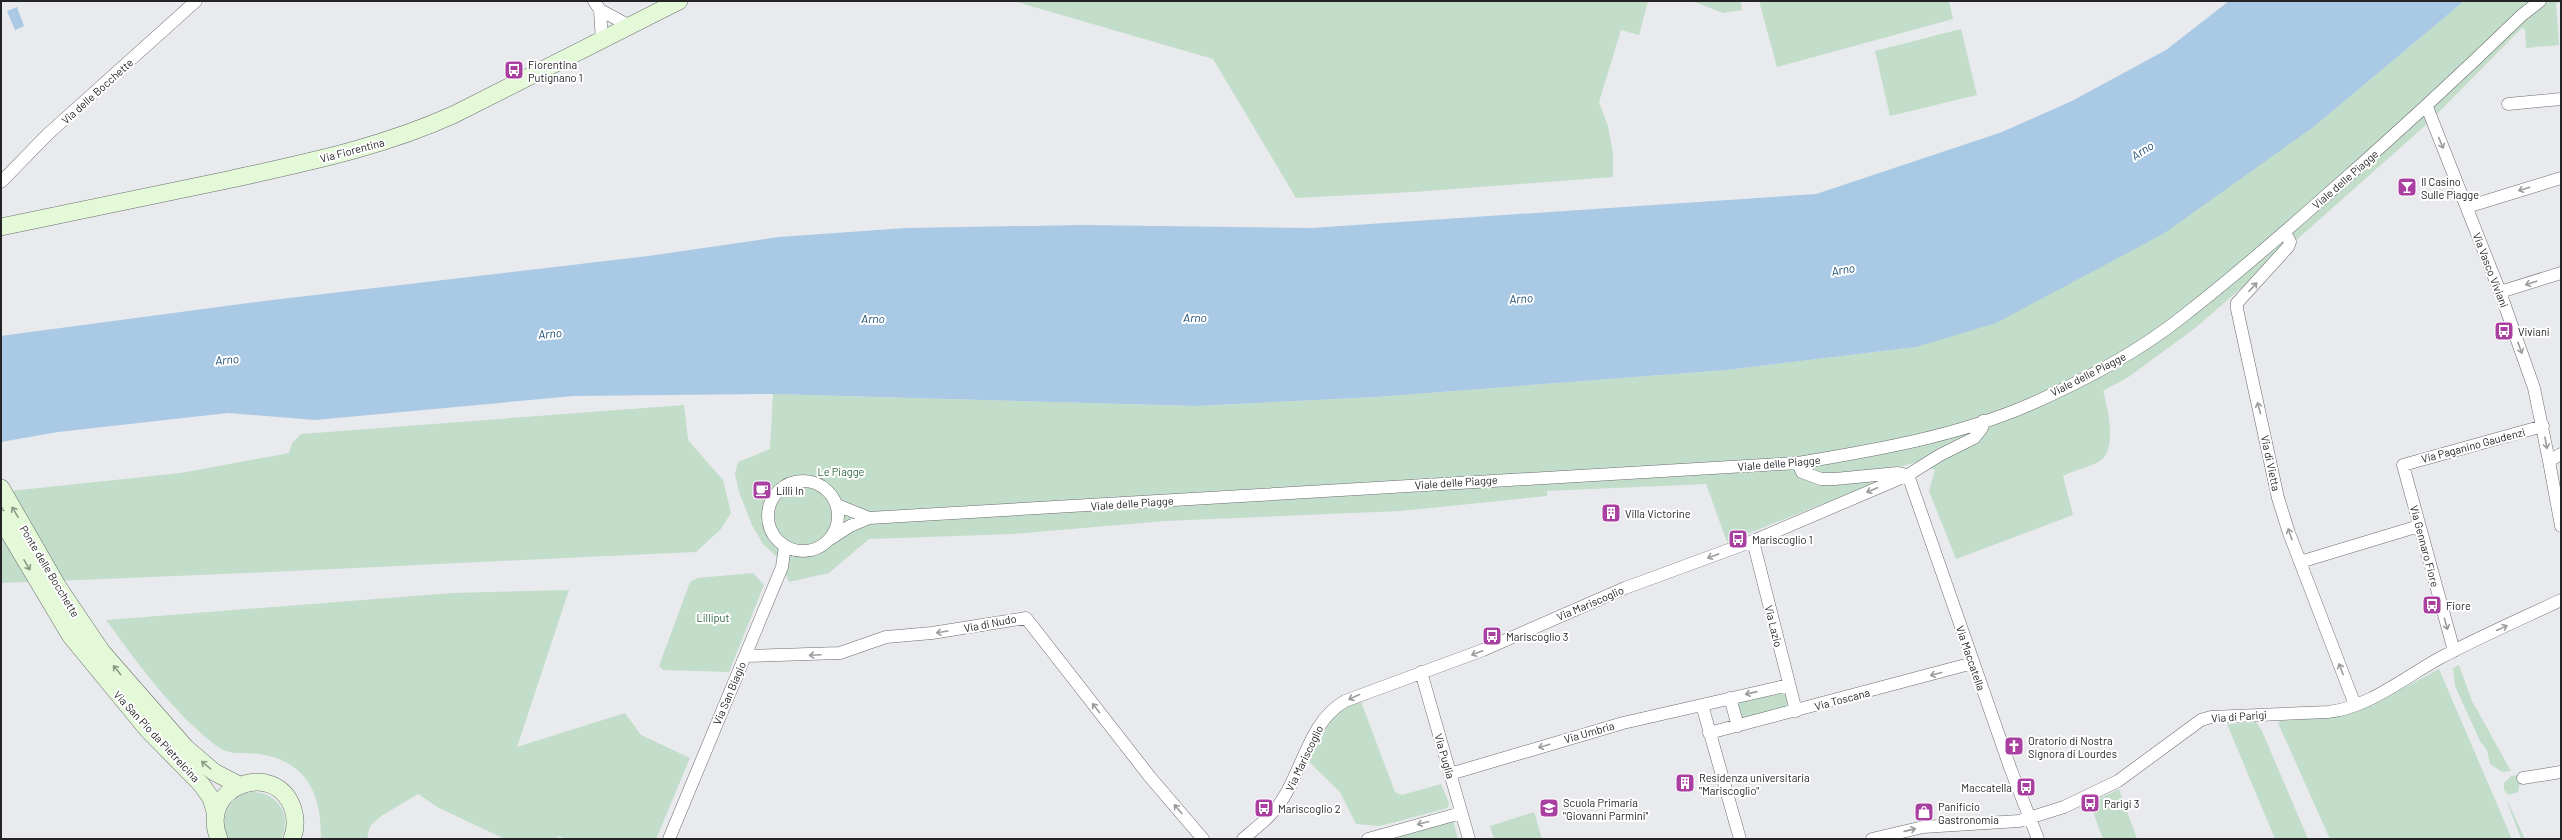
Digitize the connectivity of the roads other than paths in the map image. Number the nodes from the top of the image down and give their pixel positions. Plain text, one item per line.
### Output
1 (196, 1) edge
2 (679, 1) edge
3 (2540, 1) edge
4 (597, 5) edge
5 (630, 26) junction
6 (602, 41) junction
7 (2561, 99) edge
8 (2508, 104) dead end
9 (2427, 107) junction
10 (2561, 178) edge
11 (1, 182) edge
12 (2467, 207) junction
13 (1, 227) edge
14 (2285, 232) junction
15 (2561, 273) edge
16 (2500, 292) junction
17 (1983, 421) junction
18 (2543, 426) junction
19 (2561, 454) edge
20 (2549, 461) junction
21 (1798, 463) junction
22 (2402, 465) joint
23 (1908, 475) junction
24 (1, 488) edge
25 (837, 506) junction
26 (869, 518) junction
27 (1, 519) edge
28 (2419, 526) junction
29 (2561, 526) edge
30 (830, 539) junction
31 (1753, 540) junction
32 (785, 546) junction
33 (2300, 562) junction
34 (2561, 600) edge
35 (2454, 651) junction
36 (745, 656) junction
37 (96, 657) junction
38 (1974, 663) junction
39 (1421, 672) junction
40 (1789, 684) junction
41 (1730, 698) junction
42 (1702, 705) junction
43 (2355, 705) junction
44 (1796, 711) junction
45 (1738, 726) junction
46 (1709, 733) junction
47 (2561, 772) edge
48 (1450, 774) junction
49 (2523, 778) dead end
50 (239, 785) junction
51 (1461, 813) junction
52 (216, 815) junction
53 (2030, 818) junction
54 (294, 836) edge
55 (217, 837) edge
56 (1887, 837) edge
57 (669, 839) edge
58 (1203, 839) edge
59 (1244, 839) edge
60 (1368, 839) edge
61 (1469, 839) edge
62 (1740, 839) edge
63 (1872, 839) edge
64 (2038, 839) edge

1 - 11 street, Via delle Bocchette
2 - 5 main road, Via Fiorentina
3 - 9 street, Viale delle Piagge
4 - 5 street
4 - 6 street
5 - 6 main road, Via Fiorentina
6 - 13 main road, Via Fiorentina
7 - 8 street
9 -> 12 street, Via Vasco Viviani
9 - 14 street, Viale delle Piagge
10 -> 12 street
12 - 16 street, Via Vasco Viviani
14 - 17 street, Viale delle Piagge
33 -> 14 street, Via di Vietta
15 -> 16 street
16 -> 18 street, Via Vasco Viviani
17 - 21 street, Viale delle Piagge
17 - 23 street
18 -> 20 street, Via Vasco Viviani
18 - 22 street, Via Paganino Gaudenzi
19 - 20 street
20 - 29 street, Via Vasco Viviani
21 - 23 street
21 - 26 street, Viale delle Piagge
22 - 28 street, Via Gennaro Fiore
23 -> 31 street, Via Mariscoglio
23 - 38 street, Via Maccatella
37 -> 24 main road, Ponte delle Bocchette
25 - 26 street, Viale delle Piagge
25 - 30 street
25 - 32 street
26 - 30 street, Viale delle Piagge
27 -> 37 main road, Ponte delle Bocchette
28 - 33 street
28 -> 35 street, Via Gennaro Fiore
30 - 32 street
31 -> 39 street, Via Mariscoglio
31 - 40 street, Via Lazio
32 - 36 street, Via San Biagio
43 -> 33 street, Via di Vietta
35 -> 34 street, Via di Parigi
35 - 43 street, Via di Parigi
36 - 57 street, Via San Biagio
58 -> 36 street, Via di Nudo
50 -> 37 main road, Via San Pio da Pietrelcina
37 - 52 main road, Via San Pio da Pietrelcina
38 -> 44 street, Via Toscana
38 - 53 street, Via Maccatella
39 - 48 street, Via Puglia
39 -> 59 street, Via Mariscoglio
40 -> 41 street, Via Umbria
40 - 44 street, Via Lazio
41 - 42 street, Via Umbria
41 - 45 street
42 - 46 street
42 -> 48 street, Via Umbria
43 - 53 street, Via di Parigi
44 - 45 street, Via Toscana
45 - 46 street, Via Toscana
46 - 62 street
47 - 49 street
48 - 51 street, Via Puglia
50 - 52 main road
50 - 54 main road
51 -> 60 street
51 - 61 street, Via Puglia
52 - 55 main road
56 -> 53 street, Via di Parigi
53 - 64 street, Via Maccatella
56 - 63 street, Via di Parigi

